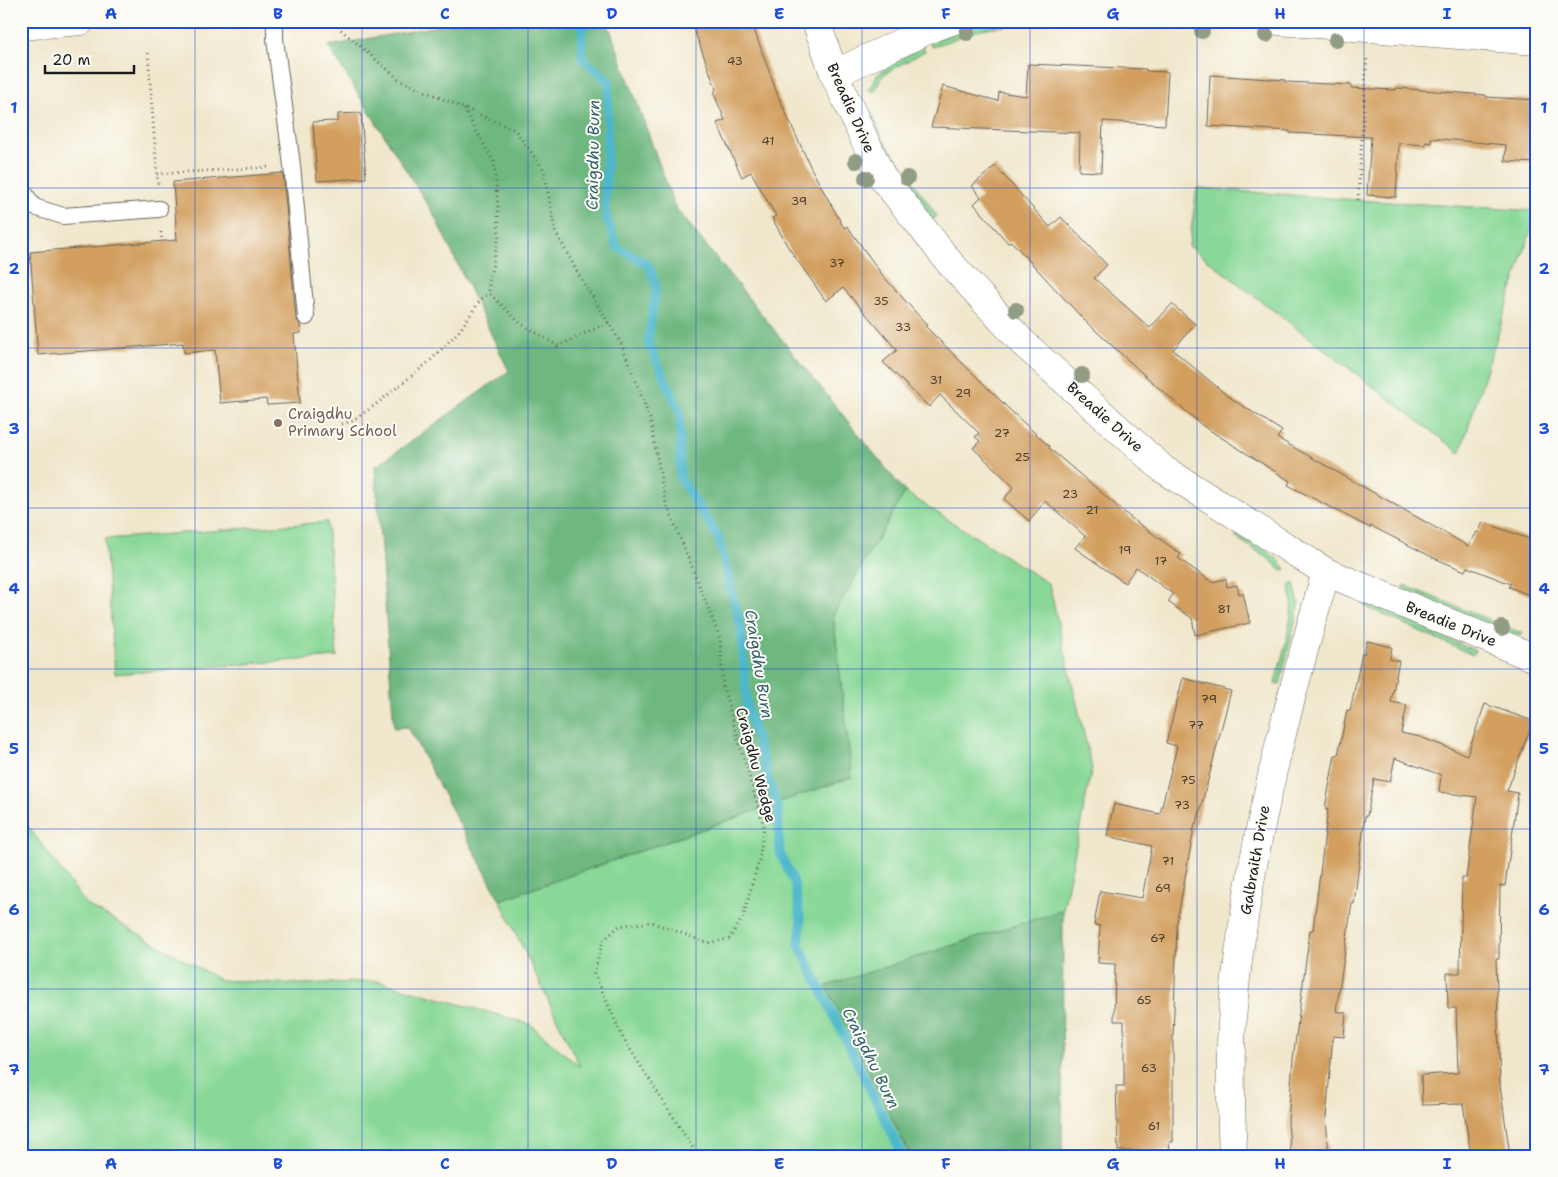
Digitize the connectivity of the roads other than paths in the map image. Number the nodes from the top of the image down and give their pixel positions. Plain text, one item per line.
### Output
1 (81, 21) edge
2 (275, 21) edge
3 (816, 21) edge
4 (952, 21) edge
5 (1278, 21) edge
6 (74, 22) edge
7 (21, 26) edge
8 (1537, 41) edge
9 (834, 74) junction
10 (21, 188) edge
11 (159, 209) dead end
12 (306, 317) dead end
13 (1326, 572) junction
14 (1537, 659) edge
15 (1233, 1156) edge

1 - 6 street
2 - 12 lane
3 - 9 street, Breadie Drive
4 - 9 street
5 - 8 street
6 - 7 street
9 - 13 street, Breadie Drive
10 - 11 lane
13 - 14 street, Breadie Drive
13 - 15 street, Galbraith Drive

